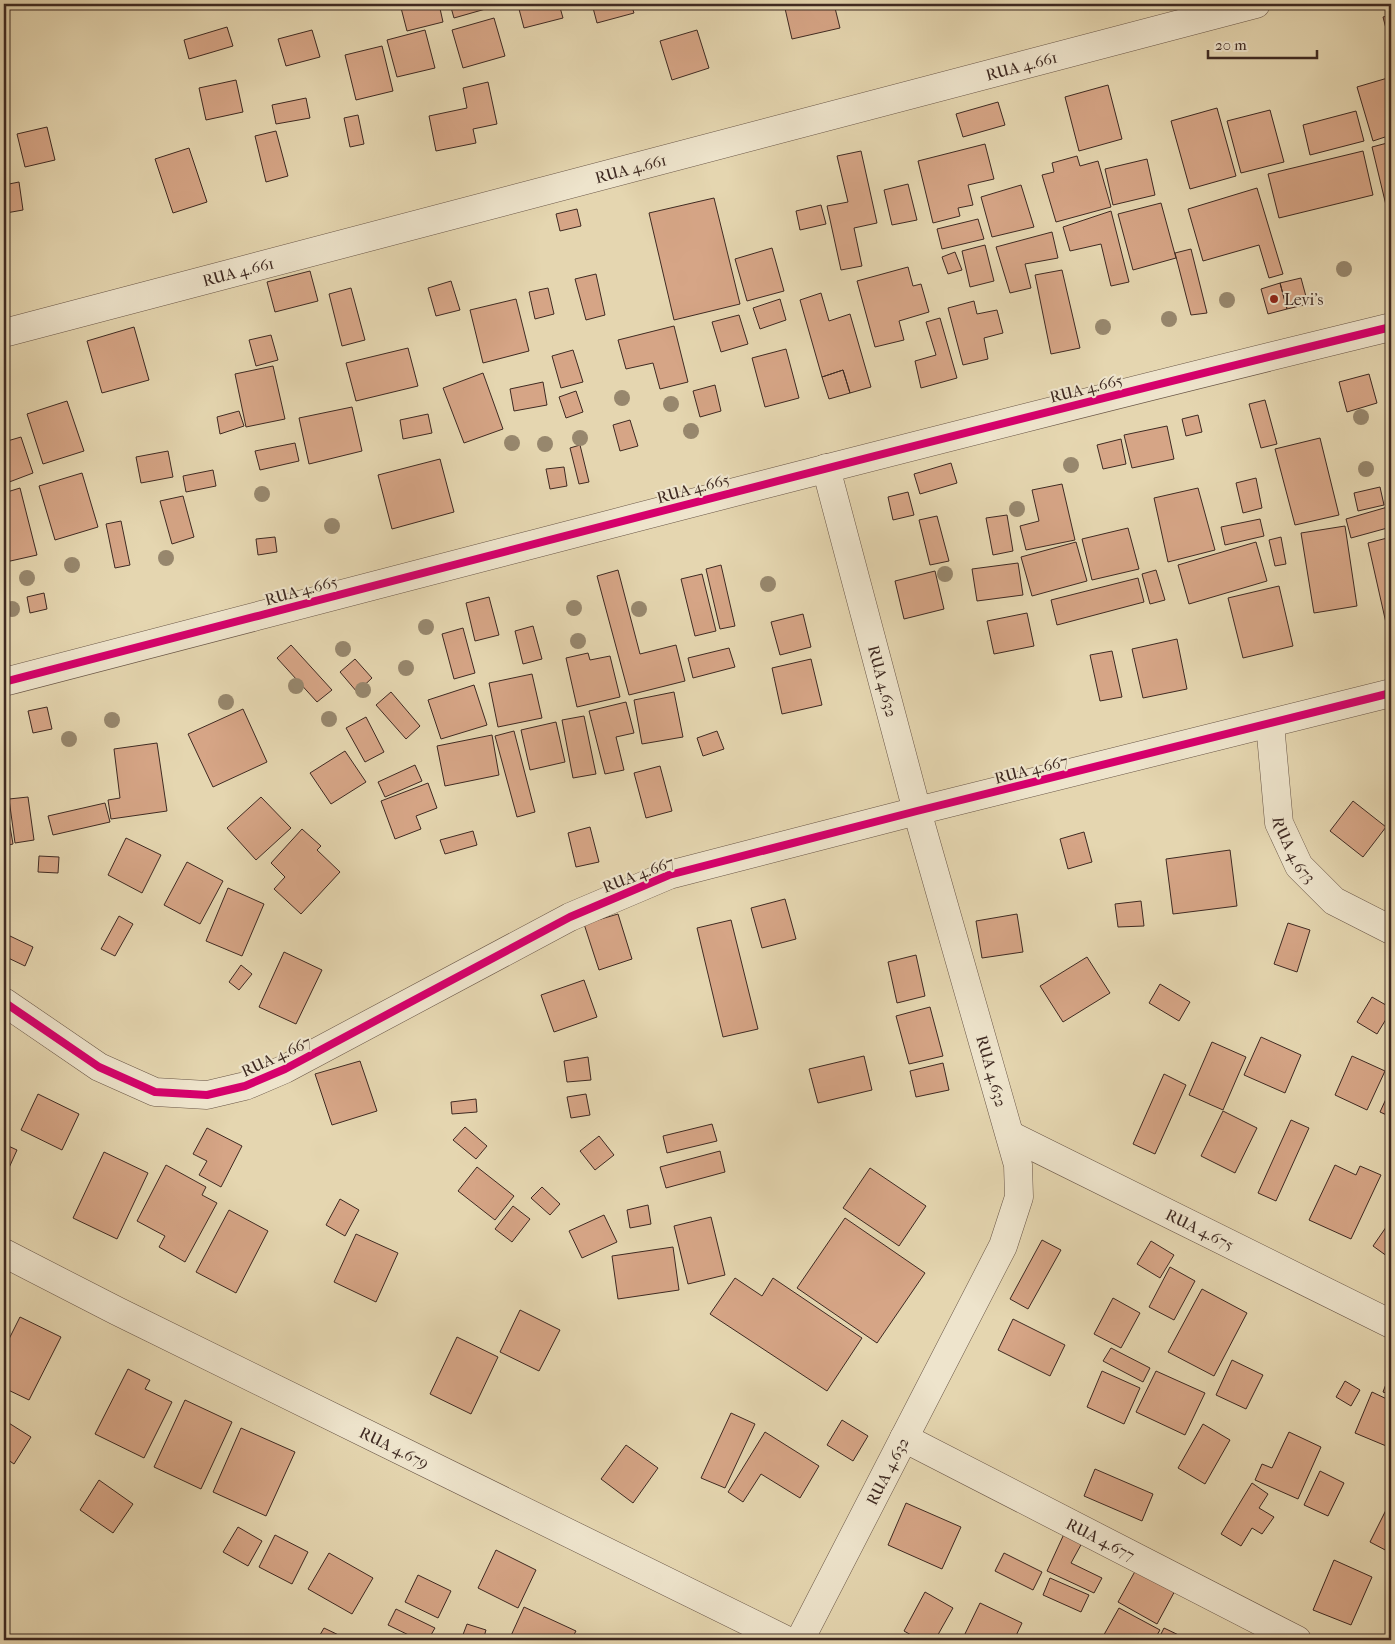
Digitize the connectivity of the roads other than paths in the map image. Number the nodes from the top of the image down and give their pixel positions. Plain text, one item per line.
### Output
1 (1256, 4) edge
2 (1391, 327) edge
3 (4, 333) edge
4 (826, 468) junction
5 (4, 682) edge
6 (1391, 693) edge
7 (1270, 724) junction
8 (917, 810) junction
9 (1391, 930) edge
10 (4, 1002) edge
11 (1010, 1135) junction
12 (4, 1253) edge
13 (1391, 1324) edge
14 (904, 1438) junction
15 (786, 1640) edge
16 (800, 1640) edge
17 (1297, 1640) edge

1 - 3 street, RUA 4.661
2 - 4 street, RUA 4.665
4 - 5 street, RUA 4.665
4 - 8 street, RUA 4.632
6 - 7 street, RUA 4.667
7 - 8 street, RUA 4.667
7 - 9 street, RUA 4.673
8 - 10 street, RUA 4.667
8 - 11 street, RUA 4.632
11 - 13 street, RUA 4.675
11 - 14 street, RUA 4.632
12 - 15 street, RUA 4.679
14 - 16 street, RUA 4.632
14 - 17 street, RUA 4.677

